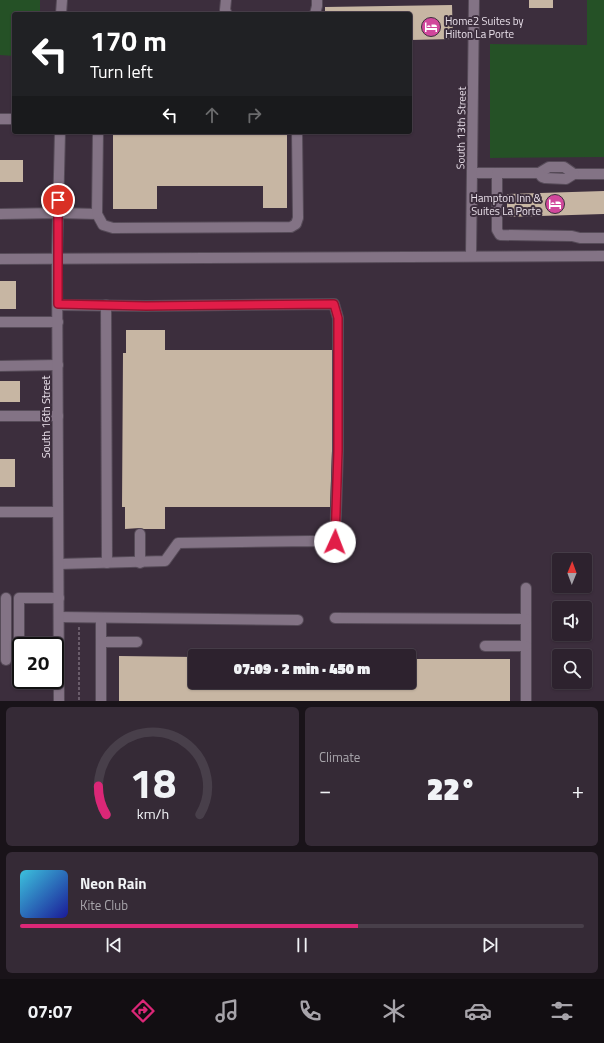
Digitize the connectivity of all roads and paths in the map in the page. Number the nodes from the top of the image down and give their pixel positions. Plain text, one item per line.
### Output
1 (62, 0) edge
2 (226, 0) edge
3 (317, 0) edge
4 (474, 0) edge
5 (62, 12) edge
6 (226, 12) edge
7 (315, 12) edge
8 (0, 119) edge
9 (12, 119) edge
10 (60, 134) edge
11 (98, 134) edge
12 (297, 134) edge
13 (472, 173) junction
14 (497, 173) junction
15 (604, 174) edge
16 (58, 213) junction
17 (0, 214) edge
18 (97, 214) junction
19 (604, 238) edge
20 (471, 256) junction
21 (604, 256) edge
22 (58, 258) junction
23 (0, 259) edge
24 (58, 304) junction
25 (106, 305) junction
26 (0, 322) edge
27 (58, 322) junction
28 (58, 365) junction
29 (0, 366) edge
30 (0, 416) edge
31 (58, 416) junction
32 (0, 512) edge
33 (58, 512) junction
34 (140, 534) dead end
35 (140, 562) junction
36 (107, 563) junction
37 (59, 564) junction
38 (526, 588) dead end
39 (3, 598) edge
40 (20, 598) junction
41 (59, 598) junction
42 (59, 617) junction
43 (79, 618) junction
44 (101, 618) junction
45 (335, 618) dead end
46 (526, 619) junction
47 (298, 620) dead end
48 (20, 637) edge
49 (58, 637) edge
50 (101, 642) junction
51 (137, 642) dead end
52 (485, 646) dead end
53 (526, 646) junction
54 (3, 660) edge
55 (58, 689) edge
56 (59, 701) edge
57 (80, 701) edge
58 (101, 701) edge
59 (526, 701) edge

1 - 5 street
2 - 6 street
3 - 7 street
4 - 13 street, South 13th Street
8 - 9 street
10 - 16 street, South 16th Street
11 - 18 street
12 - 18 street
13 - 14 street
13 - 20 street, South 13th Street
14 - 15 street
14 - 19 street
16 - 17 street
16 - 18 street
16 - 22 street, South 16th Street
20 - 21 street
20 - 22 street
22 - 23 street
22 - 24 street, South 16th Street
24 - 25 street
24 - 27 street, South 16th Street
25 - 35 street
25 - 36 street
26 - 27 street
27 - 28 street, South 16th Street
28 - 29 street
28 - 31 street, South 16th Street
30 - 31 street
31 - 33 street, South 16th Street
32 - 33 street
33 - 37 street, South 16th Street
34 - 35 street
35 - 36 street
36 - 37 street
37 - 41 street, South 16th Street
38 - 46 street
39 - 40 street
39 - 54 street
40 - 41 street
40 - 48 street
41 - 42 street, South 16th Street
42 - 43 street
42 - 49 street, South 16th Street
43 - 44 street
43 - 57 path
44 - 47 street
44 - 50 street
45 - 46 street
46 - 53 street
50 - 51 street
50 - 58 street
52 - 53 street
53 - 59 street
55 - 56 street, South 16th Street

